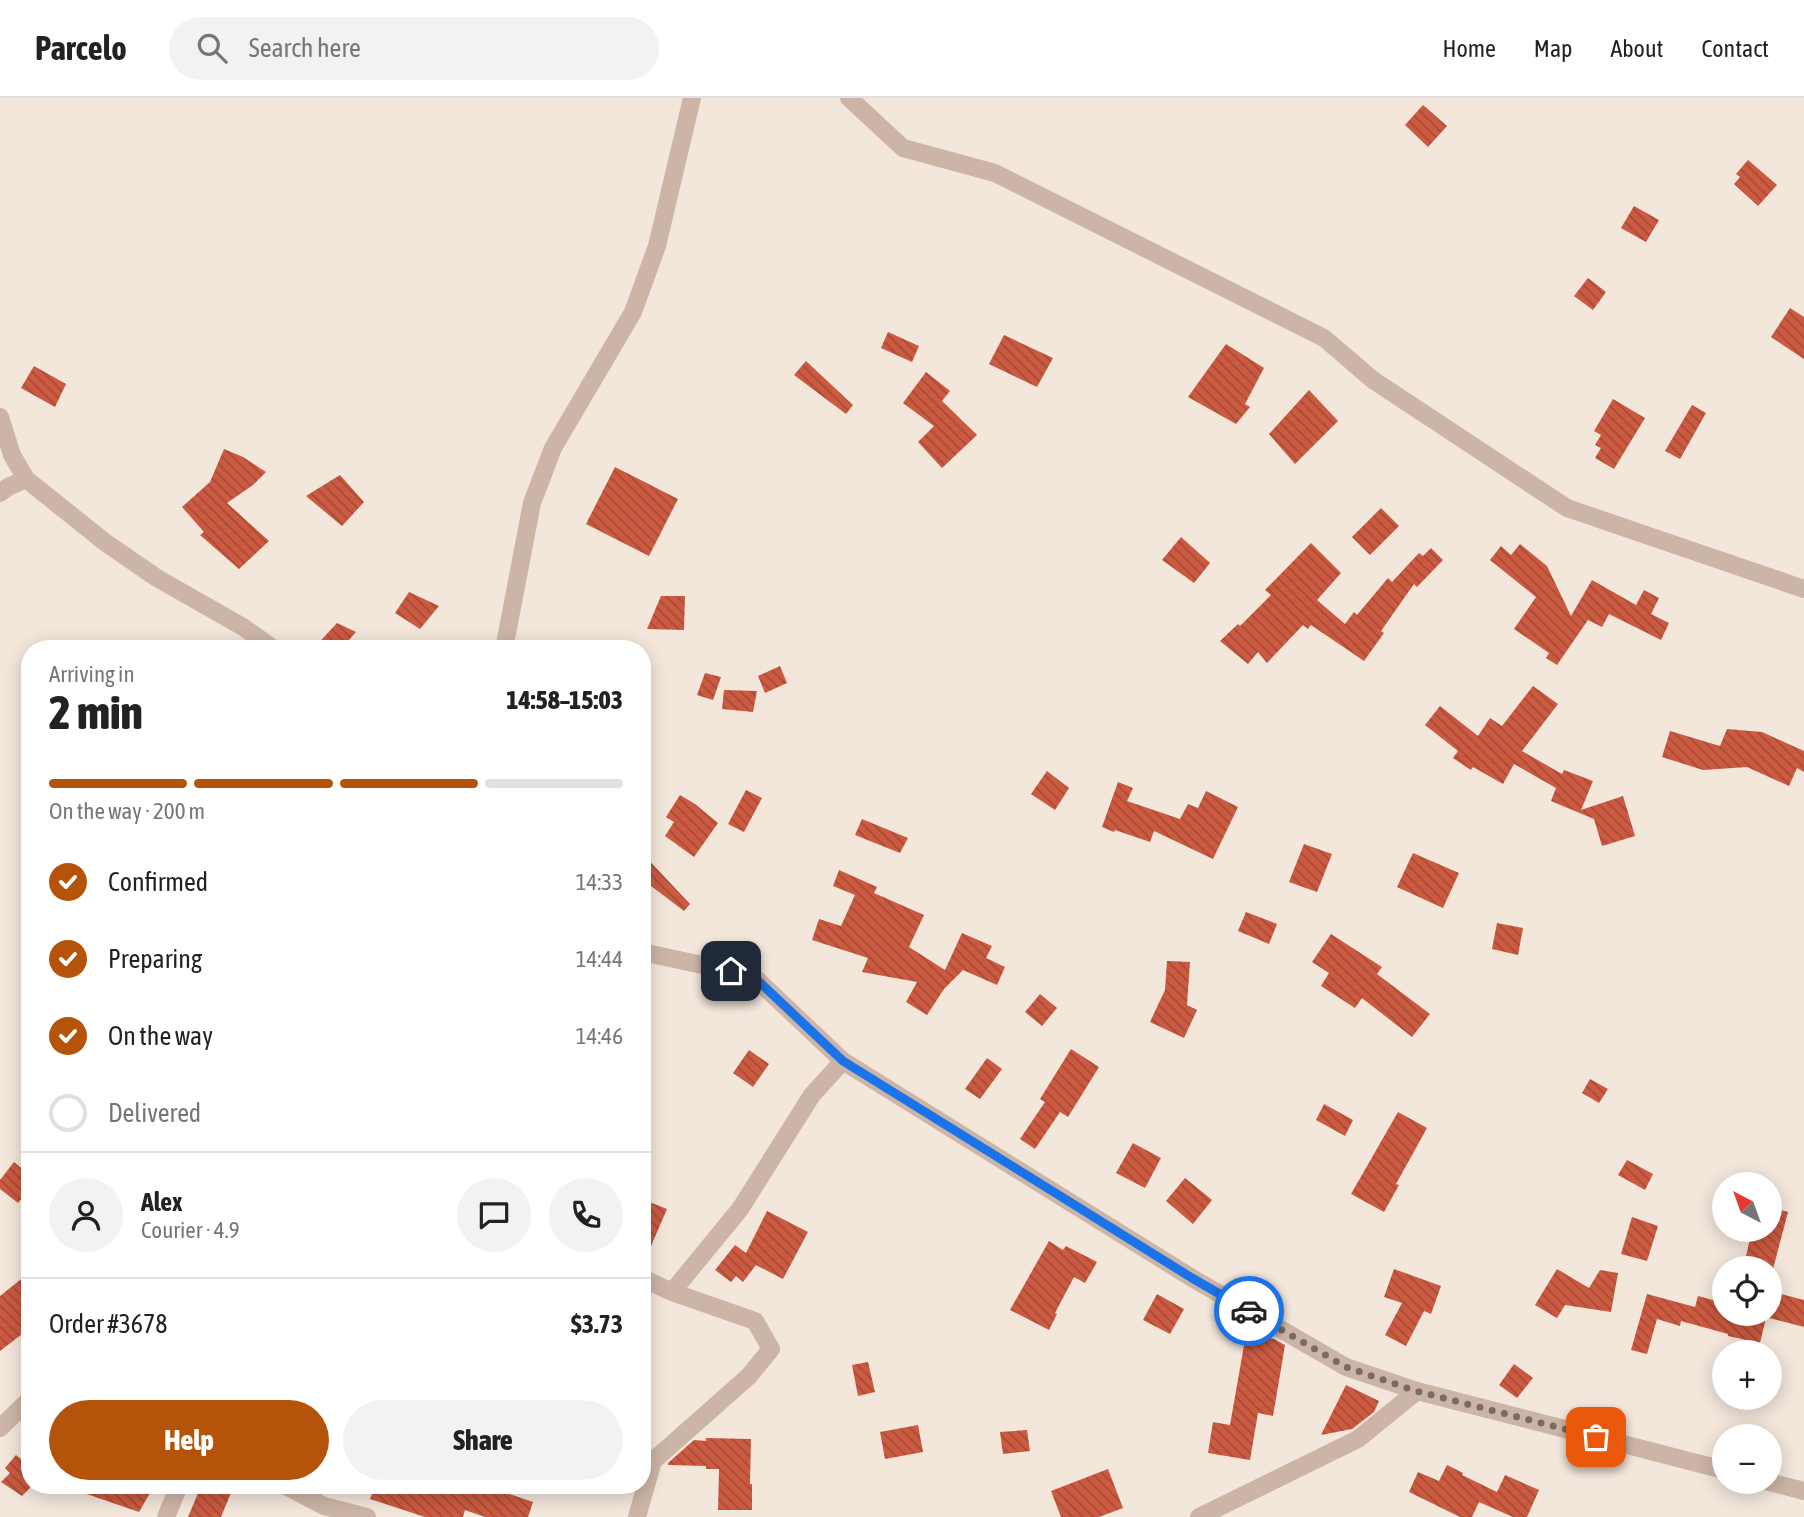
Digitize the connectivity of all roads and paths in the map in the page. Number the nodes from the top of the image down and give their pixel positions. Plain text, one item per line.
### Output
1 (692, 98) edge
2 (849, 98) edge
3 (0, 417) edge
4 (26, 479) junction
5 (0, 493) edge
6 (1804, 589) edge
7 (261, 640) edge
8 (506, 640) edge
9 (651, 955) edge
10 (843, 1061) junction
11 (651, 1282) edge
12 (672, 1292) junction
13 (1416, 1391) junction
14 (21, 1408) edge
15 (0, 1428) edge
16 (1712, 1467) edge
17 (651, 1468) edge
18 (1782, 1485) edge
19 (1804, 1491) edge
20 (176, 1494) edge
21 (301, 1494) edge
22 (644, 1494) edge
23 (166, 1517) edge
24 (368, 1517) edge
25 (637, 1517) edge
26 (1199, 1517) edge

1 - 8 street
2 - 6 street
3 - 4 street
4 - 5 street
4 - 7 street
9 - 10 street
10 - 12 street
10 - 13 street
11 - 12 street
12 - 17 street
13 - 16 street
13 - 26 street
14 - 15 street
18 - 19 street
20 - 23 street
21 - 24 street
22 - 25 street

